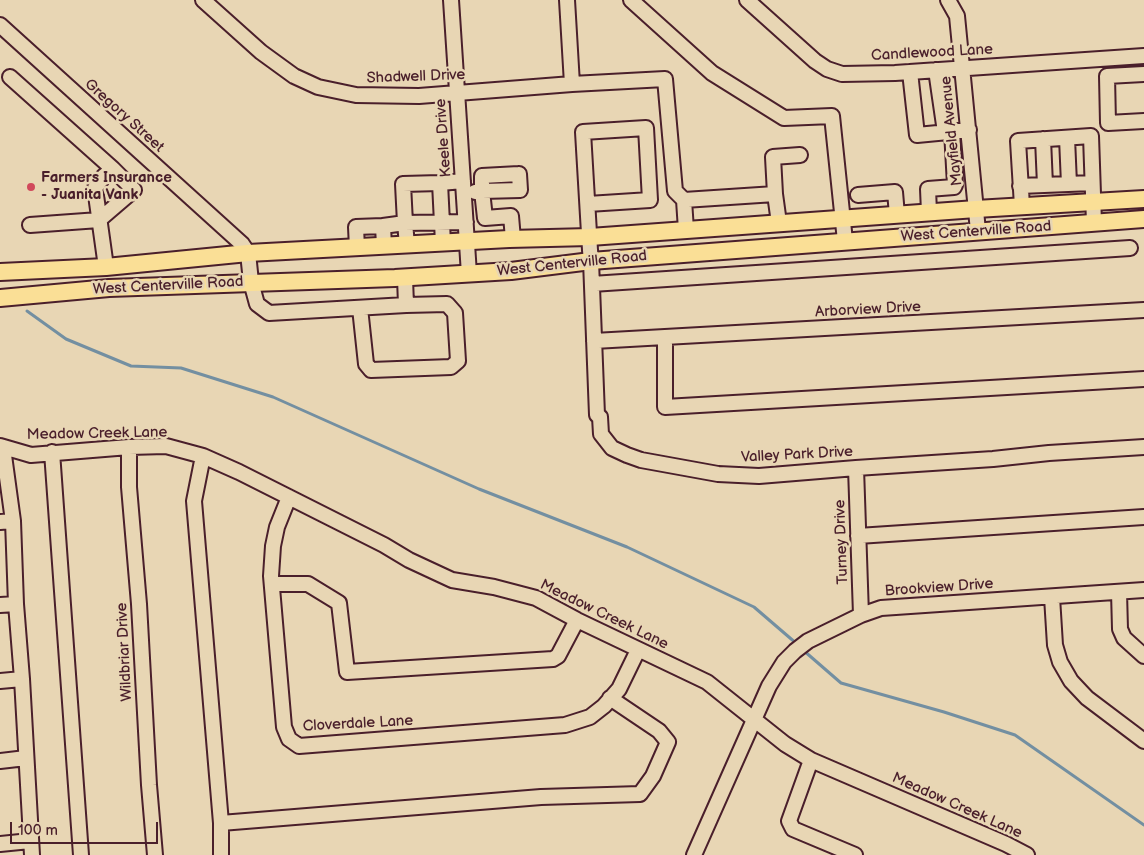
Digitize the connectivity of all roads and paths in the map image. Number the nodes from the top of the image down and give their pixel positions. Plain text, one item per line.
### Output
1 (202, 0) edge
2 (451, 0) edge
3 (566, 0) edge
4 (631, 0) edge
5 (747, 0) edge
6 (948, 0) edge
7 (0, 25) edge
8 (1144, 56) edge
9 (962, 68) junction
10 (936, 70) junction
11 (910, 72) junction
12 (1144, 74) edge
13 (10, 77) dead end
14 (572, 84) junction
15 (457, 93) junction
16 (1144, 121) edge
17 (969, 130) junction
18 (949, 132) junction
19 (1067, 138) junction
20 (1043, 139) junction
21 (800, 155) dead end
22 (113, 169) junction
23 (440, 183) junction
24 (1092, 183) junction
25 (1069, 184) junction
26 (1045, 185) junction
27 (1020, 186) junction
28 (464, 187) junction
29 (775, 194) junction
30 (840, 194) junction
31 (858, 195) junction
32 (1144, 199) edge
33 (684, 200) junction
34 (1092, 202) junction
35 (588, 204) junction
36 (1022, 206) junction
37 (976, 209) junction
38 (929, 212) junction
39 (897, 214) junction
40 (861, 217) junction
41 (842, 218) junction
42 (99, 220) junction
43 (1144, 220) edge
44 (442, 222) junction
45 (466, 222) junction
46 (405, 223) junction
47 (778, 223) junction
48 (1094, 223) junction
49 (30, 225) dead end
50 (384, 226) junction
51 (686, 230) junction
52 (978, 231) junction
53 (590, 237) junction
54 (513, 239) junction
55 (845, 241) junction
56 (467, 242) junction
57 (443, 243) junction
58 (407, 245) junction
59 (384, 246) junction
60 (357, 248) junction
61 (1130, 248) dead end
62 (248, 253) junction
63 (592, 261) junction
64 (106, 267) junction
65 (0, 272) edge
66 (469, 274) junction
67 (405, 278) junction
68 (251, 282) junction
69 (592, 284) junction
70 (109, 288) junction
71 (0, 298) edge
72 (406, 306) junction
73 (360, 308) junction
74 (1144, 310) edge
75 (665, 338) junction
76 (594, 342) junction
77 (1144, 379) edge
78 (2, 447) edge
79 (129, 447) junction
80 (1144, 447) edge
81 (52, 452) junction
82 (203, 456) junction
83 (856, 468) junction
84 (288, 497) junction
85 (1144, 517) edge
86 (6, 522) edge
87 (858, 536) junction
88 (273, 584) junction
89 (1144, 590) edge
90 (1119, 592) junction
91 (1052, 596) junction
92 (16, 604) junction
93 (0, 605) edge
94 (862, 615) junction
95 (577, 620) junction
96 (638, 650) junction
97 (1144, 656) edge
98 (22, 679) junction
99 (0, 681) edge
100 (610, 698) junction
101 (755, 720) junction
102 (1144, 741) edge
103 (26, 758) junction
104 (811, 760) junction
105 (0, 761) edge
106 (221, 823) junction
107 (0, 844) edge
108 (31, 848) edge
109 (81, 855) edge
110 (155, 855) edge
111 (221, 855) edge
112 (694, 855) edge
113 (855, 855) edge
114 (1027, 855) edge

1 - 15 street, Shadwell Drive
2 - 15 street, Keele Drive
3 - 14 street
4 - 30 street
5 - 11 street, Candlewood Lane
6 - 9 street, Mayfield Avenue
7 - 62 street, Gregory Street
8 - 9 street, Candlewood Lane
9 - 10 street, Candlewood Lane
9 - 17 street, Mayfield Avenue
10 - 11 street, Candlewood Lane
10 - 18 street
11 - 18 street
12 - 16 street
13 - 22 street
14 - 15 street, Shadwell Drive
14 - 33 street, Shadwell Drive
15 - 28 street, Keele Drive
17 - 18 street
17 - 37 street, Mayfield Avenue
18 - 38 street
19 - 20 street
19 - 24 street
19 - 25 street
20 - 26 street
20 - 27 street
21 - 29 street
22 - 42 street
22 - 42 street
23 - 28 street
23 - 44 street
23 - 46 street
24 - 25 street
24 - 34 street
25 - 26 street
26 - 27 street
27 - 36 street
28 - 45 street, Keele Drive
28 - 54 street
29 - 33 street
29 - 47 street
30 - 31 street
30 - 41 street
31 - 39 street
31 - 40 street
32 - 34 main road, West Centerville Road
33 - 51 street
34 - 36 main road, West Centerville Road
34 - 48 street
35 - 35 street, Valley Park Drive
35 - 53 street, Valley Park Drive
36 - 37 main road, West Centerville Road
37 - 38 main road, West Centerville Road
37 - 52 street, Mayfield Avenue
38 - 39 main road, West Centerville Road
39 - 40 main road, West Centerville Road
40 - 41 main road, West Centerville Road
41 - 47 main road, West Centerville Road
41 - 55 street
42 - 49 street
42 - 64 street
43 - 48 main road, West Centerville Road
44 - 45 street
44 - 46 street
44 - 57 street
45 - 56 street, Keele Drive
46 - 50 street
46 - 58 street
47 - 51 main road, West Centerville Road
48 - 52 main road, West Centerville Road
50 - 59 street
50 - 60 street
51 - 53 main road, West Centerville Road
52 - 55 main road, West Centerville Road
53 - 54 main road, West Centerville Road
53 - 63 street, Valley Park Drive
54 - 56 main road, West Centerville Road
55 - 63 main road, West Centerville Road
56 - 57 main road, West Centerville Road
56 - 66 street, Keele Drive
57 - 58 main road, West Centerville Road
58 - 59 main road, West Centerville Road
59 - 60 main road, West Centerville Road
60 - 62 main road, West Centerville Road
61 - 69 street
62 - 64 main road, West Centerville Road
62 - 68 street
63 - 66 main road, West Centerville Road
63 - 69 street, Valley Park Drive
64 - 65 main road, West Centerville Road
64 - 70 main road
66 - 67 main road, West Centerville Road
67 - 68 main road, West Centerville Road
67 - 72 street
68 - 70 main road, West Centerville Road
68 - 73 street
69 - 76 street, Valley Park Drive
70 - 71 main road, West Centerville Road
72 - 73 street
72 - 73 street
74 - 75 street, Arborview Drive
75 - 76 street, Arborview Drive
75 - 77 street
76 - 83 street, Valley Park Drive
78 - 81 street, Meadow Creek Lane
78 - 86 street
79 - 81 street, Meadow Creek Lane
79 - 82 street, Meadow Creek Lane
79 - 110 street, Wildbriar Drive
80 - 83 street, Valley Park Drive
81 - 109 street
82 - 84 street, Meadow Creek Lane
82 - 106 street
83 - 87 street, Turney Drive
84 - 88 street, Cloverdale Lane
84 - 95 street, Meadow Creek Lane
85 - 87 street
86 - 92 street
87 - 94 street, Turney Drive
88 - 95 street
88 - 100 street, Cloverdale Lane
89 - 90 street, Brookview Drive
90 - 91 street, Brookview Drive
90 - 97 street
91 - 94 street, Brookview Drive
91 - 102 street
92 - 93 street
92 - 98 street
94 - 101 street, Brookview Drive
95 - 96 street, Meadow Creek Lane
96 - 100 street, Cloverdale Lane
96 - 101 street, Meadow Creek Lane
98 - 99 street
98 - 103 street
100 - 106 street
101 - 104 street, Meadow Creek Lane
101 - 112 street, Brookview Drive
103 - 105 street
103 - 108 street
104 - 113 street
104 - 114 street, Meadow Creek Lane
106 - 111 street
107 - 108 street

